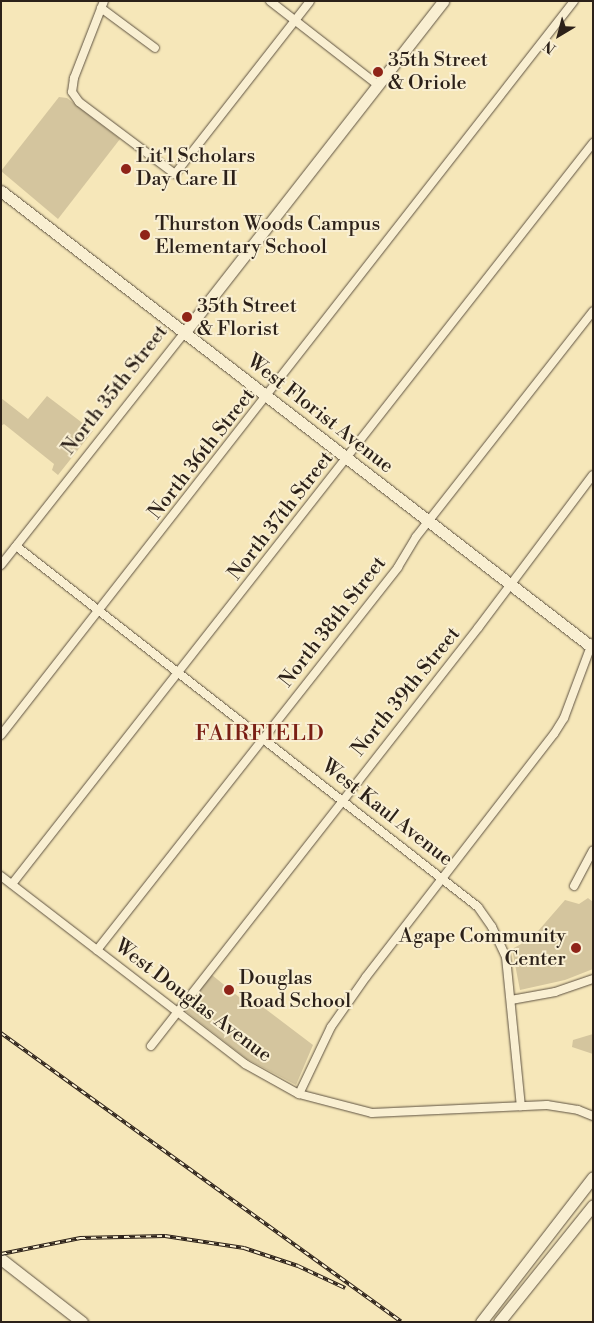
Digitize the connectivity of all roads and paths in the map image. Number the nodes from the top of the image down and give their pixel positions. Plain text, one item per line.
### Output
1 (270, 1) edge
2 (310, 1) edge
3 (443, 1) edge
4 (574, 1) edge
5 (103, 4) edge
6 (295, 20) junction
7 (155, 48) dead end
8 (378, 85) junction
9 (593, 142) edge
10 (1, 191) edge
11 (593, 311) edge
12 (184, 333) junction
13 (268, 397) junction
14 (346, 458) junction
15 (593, 475) edge
16 (429, 522) junction
17 (16, 546) junction
18 (1, 565) edge
19 (509, 583) junction
20 (99, 612) junction
21 (592, 645) edge
22 (180, 673) junction
23 (1, 735) edge
24 (262, 738) junction
25 (342, 798) junction
26 (593, 851) edge
27 (1, 876) edge
28 (445, 878) junction
29 (12, 884) junction
30 (574, 886) dead end
31 (97, 950) junction
32 (593, 979) edge
33 (511, 1000) junction
34 (176, 1012) junction
35 (151, 1046) dead end
36 (298, 1094) junction
37 (521, 1106) junction
38 (593, 1116) edge
39 (593, 1177) edge
40 (593, 1205) edge
41 (1, 1259) edge
42 (82, 1322) edge
43 (481, 1322) edge
44 (499, 1322) edge

1 - 6 street
2 - 6 street
3 - 8 street, North 35th Street
4 - 13 street, North 36th Street
5 - 6 street
5 - 7 street
6 - 8 street
8 - 12 street, North 35th Street
9 - 14 street, North 37th Street
10 - 12 street, West Florist Avenue
11 - 16 street, North 38th Street
12 - 13 street, West Florist Avenue
12 - 17 street, North 35th Street
13 - 14 street, West Florist Avenue
13 - 20 street, North 36th Street
14 - 16 street, West Florist Avenue
14 - 22 street, North 37th Street
15 - 19 street, North 39th Street
16 - 19 street, West Florist Avenue
16 - 24 street, North 38th Street
17 - 18 street, North 35th Street
17 - 20 street, West Kaul Avenue
19 - 21 street, West Florist Avenue
19 - 25 street, North 39th Street
20 - 22 street, West Kaul Avenue
20 - 23 street, North 36th Street
21 - 28 street
22 - 24 street, West Kaul Avenue
22 - 29 street, North 37th Street
24 - 25 street, West Kaul Avenue
24 - 31 street, North 38th Street
25 - 28 street, West Kaul Avenue
25 - 34 street, North 39th Street
26 - 30 street
27 - 29 street, West Douglas Avenue
28 - 33 street, West Kaul Avenue
28 - 36 street
29 - 31 street, West Douglas Avenue
31 - 34 street, West Douglas Avenue
32 - 33 street
33 - 37 street, West Kaul Avenue
34 - 35 street, North 39th Street
34 - 36 street, West Douglas Avenue
36 - 37 street, West Douglas Avenue
37 - 38 street, West Douglas Avenue
39 - 43 street
40 - 44 street
41 - 42 street

